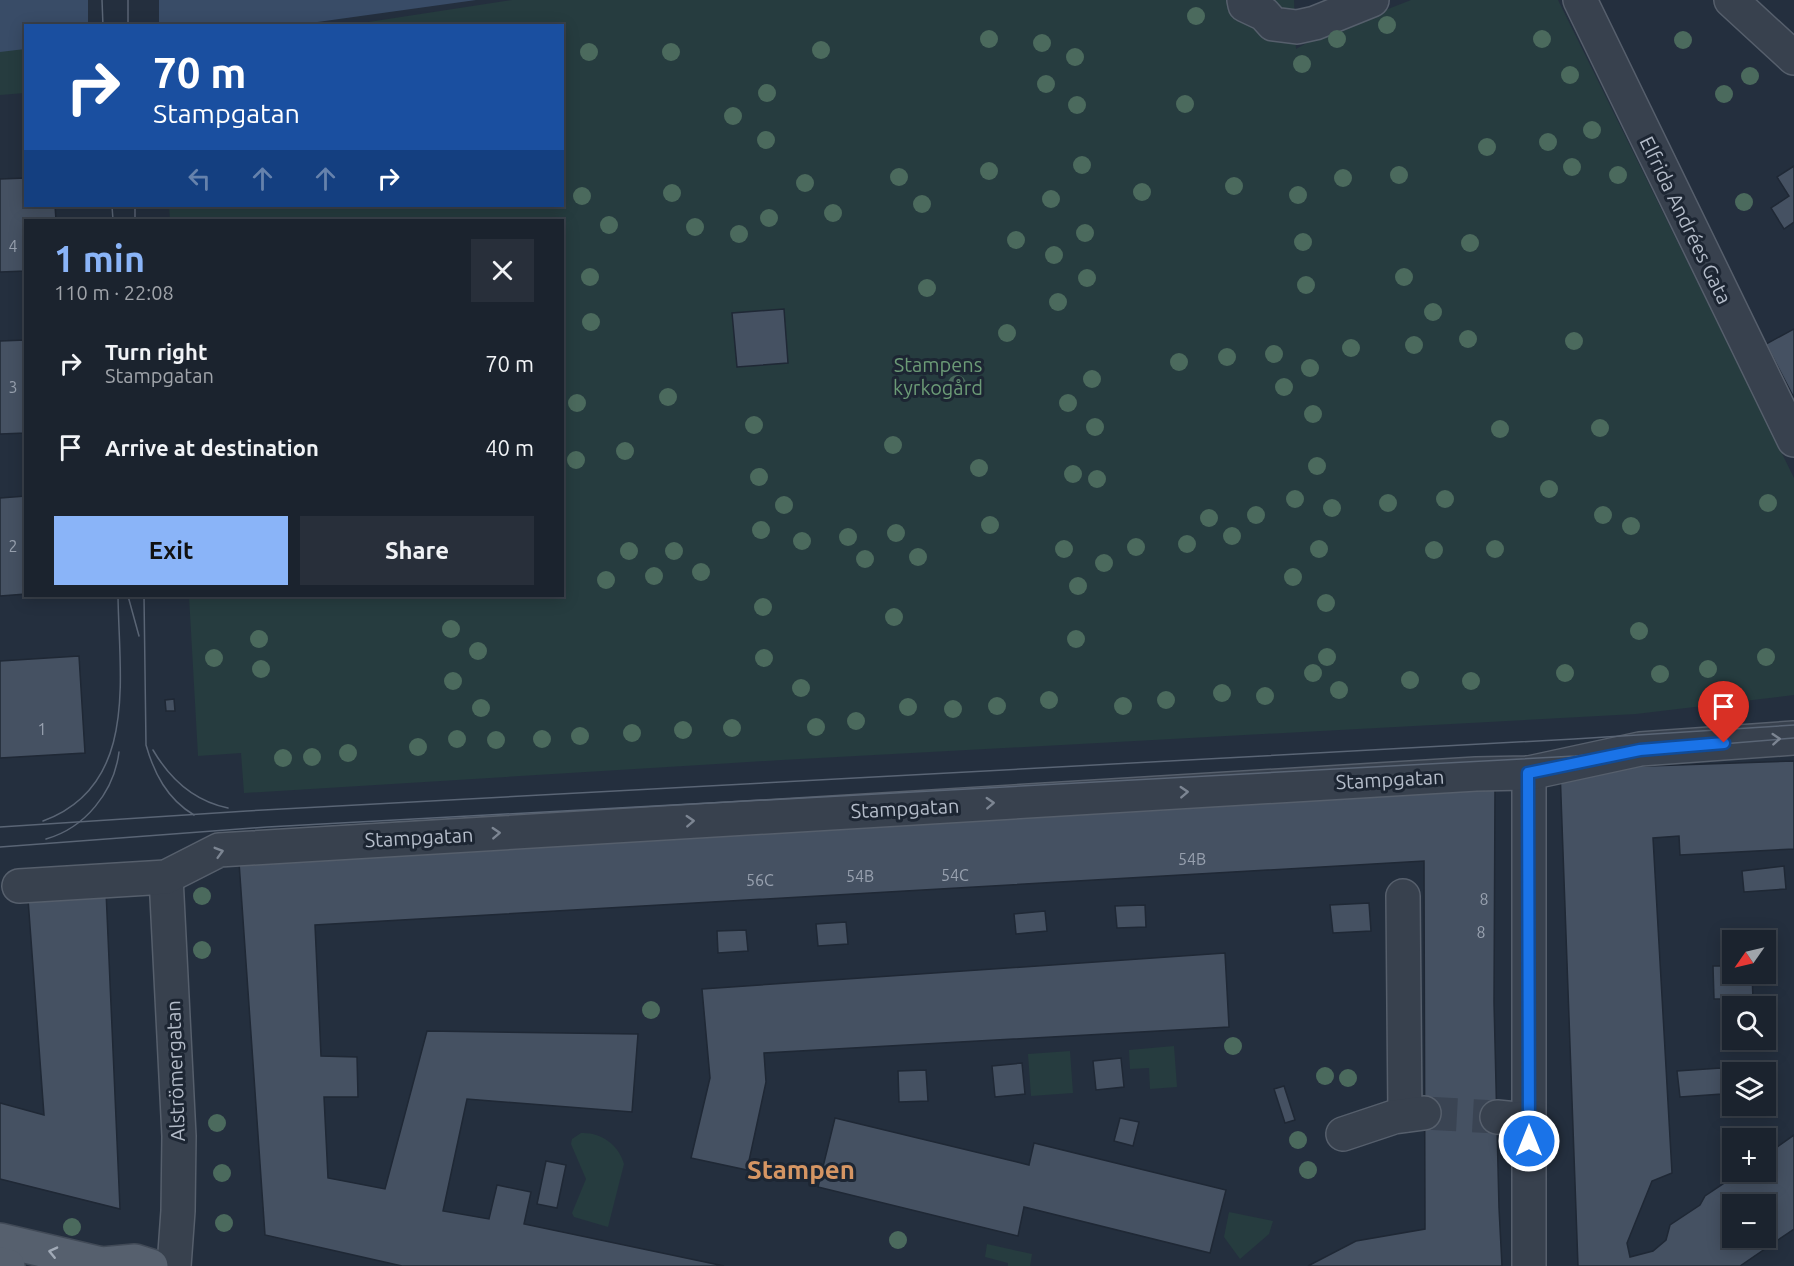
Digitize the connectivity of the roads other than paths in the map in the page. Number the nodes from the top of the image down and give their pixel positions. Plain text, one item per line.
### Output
1 (1244, 0) edge
2 (1372, 0) edge
3 (1580, 0) edge
4 (1731, 0) edge
5 (1794, 58) edge
6 (1794, 440) edge
7 (1794, 738) edge
8 (1528, 773) junction
9 (166, 877) junction
10 (19, 886) dead end
11 (1402, 896) dead end
12 (1497, 1117) tunnel mouth
13 (1529, 1120) junction
14 (1343, 1134) dead end
15 (0, 1240) edge
16 (0, 1264) edge
17 (8, 1266) edge
18 (151, 1266) edge
19 (174, 1266) edge
20 (1529, 1266) edge

1 - 2 street
3 - 6 street, Elfrida Andrées Gata
4 - 5 street
8 -> 7 street, Stampgatan
9 -> 8 street, Stampgatan
8 - 13 street
9 - 10 street, Stampgatan
9 - 19 street, Alströmergatan
11 - 14 street
12 - 13 street
13 - 20 street
18 -> 15 main road
16 - 17 main road

